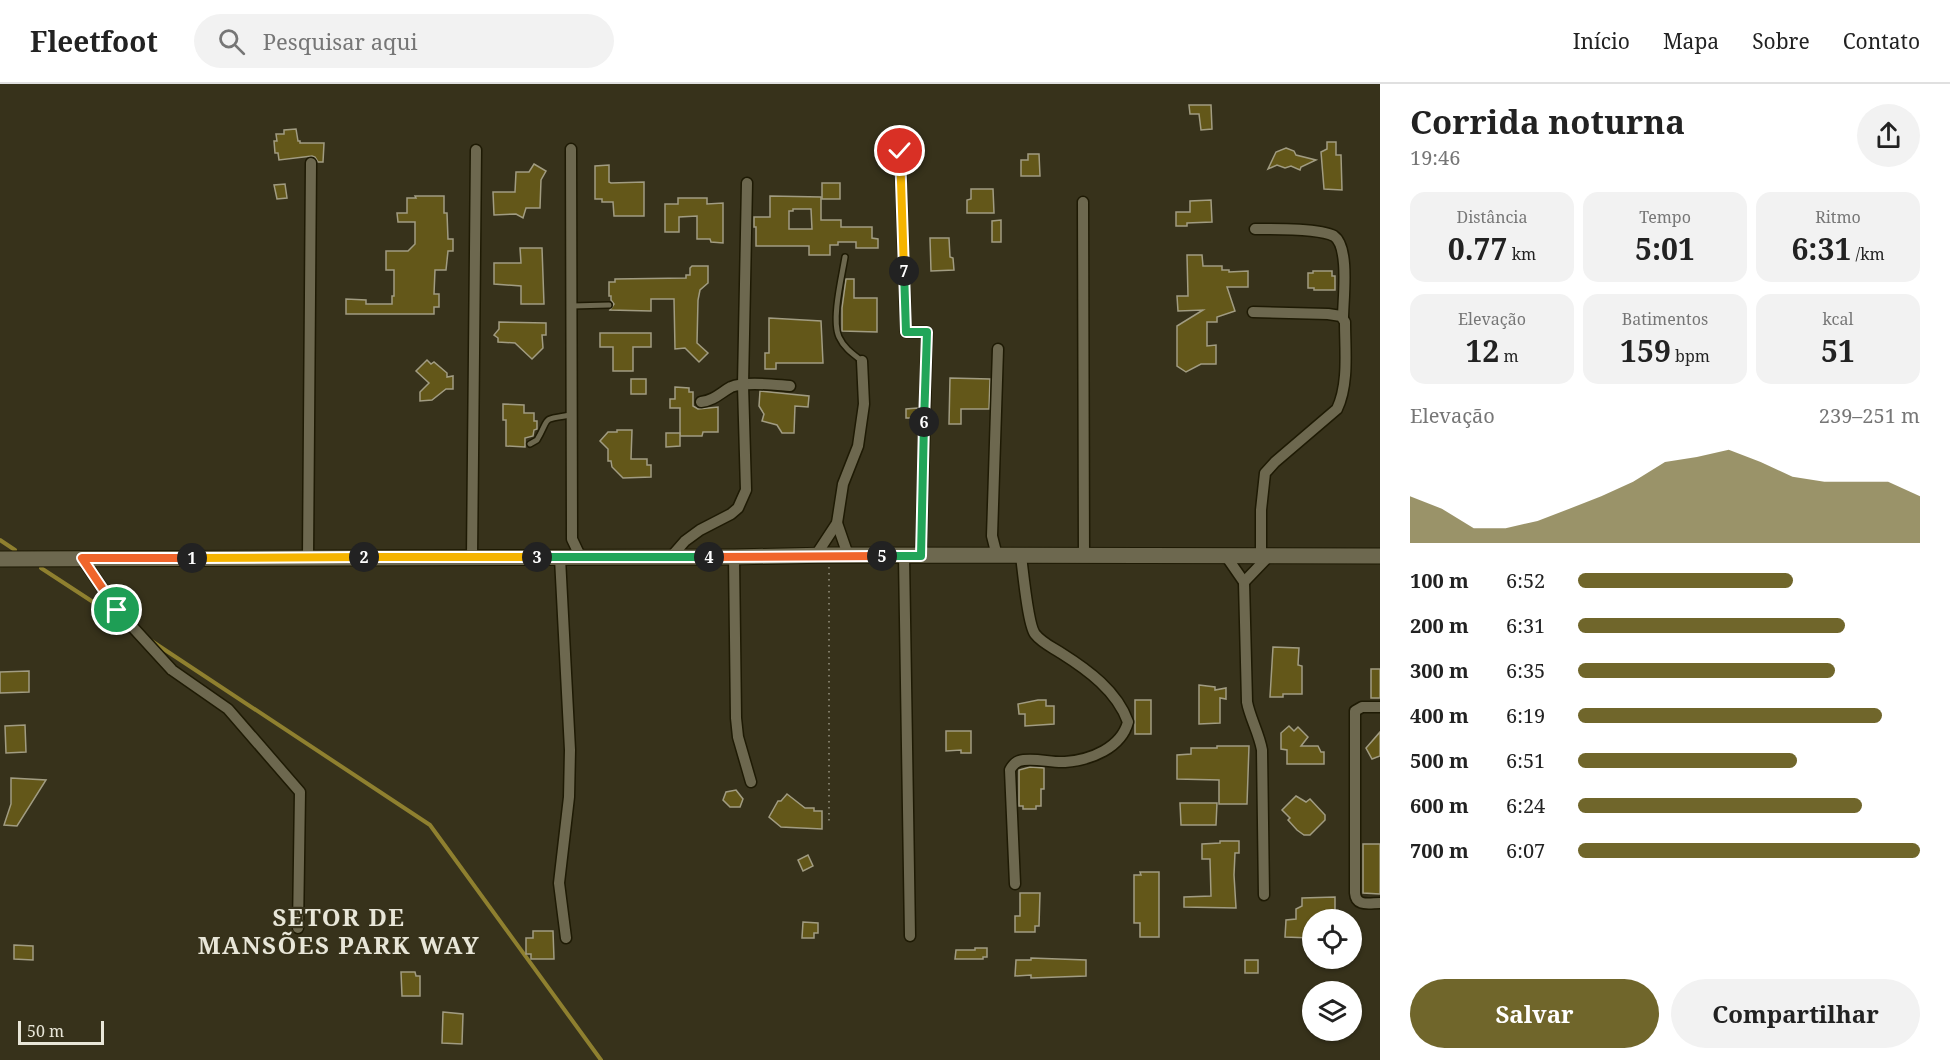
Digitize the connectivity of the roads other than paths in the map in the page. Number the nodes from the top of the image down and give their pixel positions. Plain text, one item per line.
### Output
1 (571, 149) dead end
2 (476, 150) dead end
3 (900, 151) dead end
4 (311, 163) dead end
5 (747, 183) dead end
6 (1083, 202) dead end
7 (1255, 229) dead end
8 (845, 257) dead end
9 (609, 305) dead end
10 (571, 306) junction
11 (1253, 312) dead end
12 (1343, 318) junction
13 (998, 349) dead end
14 (862, 361) joint
15 (743, 385) junction
16 (790, 386) dead end
17 (701, 402) dead end
18 (571, 416) junction
19 (530, 444) dead end
20 (837, 523) junction
21 (992, 536) junction
22 (572, 539) junction
23 (822, 555) junction
24 (848, 555) junction
25 (904, 556) junction
26 (921, 556) junction
27 (979, 556) junction
28 (998, 556) junction
29 (1021, 556) junction
30 (1084, 556) junction
31 (1226, 556) junction
32 (1380, 556) edge
33 (308, 557) junction
34 (472, 557) junction
35 (671, 557) junction
36 (734, 557) junction
37 (1265, 557) junction
38 (82, 558) junction
39 (558, 558) junction
40 (582, 558) junction
41 (0, 559) edge
42 (1244, 582) junction
43 (1380, 707) edge
44 (751, 783) dead end
45 (1015, 884) dead end
46 (1264, 895) dead end
47 (1380, 903) edge
48 (298, 928) dead end
49 (910, 936) dead end
50 (566, 938) dead end

1 - 10 street
2 - 34 street
3 - 26 street
4 - 33 street
5 - 15 street
6 - 30 street
7 - 12 street
8 - 14 lane
9 - 10 lane
10 - 18 street
11 - 12 street
12 - 37 street
13 - 21 street
14 - 20 street
15 - 16 street
15 - 17 street
15 - 35 street
18 - 19 lane
18 - 22 street
20 - 23 street
20 - 24 street
21 - 27 street
21 - 28 street
22 - 39 street
22 - 40 street
23 - 24 street
23 - 36 street
24 - 25 street
25 - 26 street
25 - 49 street
26 - 27 street
27 - 28 street
28 - 29 street
29 - 30 street
29 - 45 street
30 - 31 street
31 - 37 street
31 - 42 street
32 - 37 street
33 - 34 street
33 - 38 street
34 - 39 street
35 - 36 street
35 - 40 street
36 - 44 street
37 - 42 street
38 - 41 street
38 - 48 street
39 - 40 street
39 - 50 street
42 - 46 street
43 - 47 street

